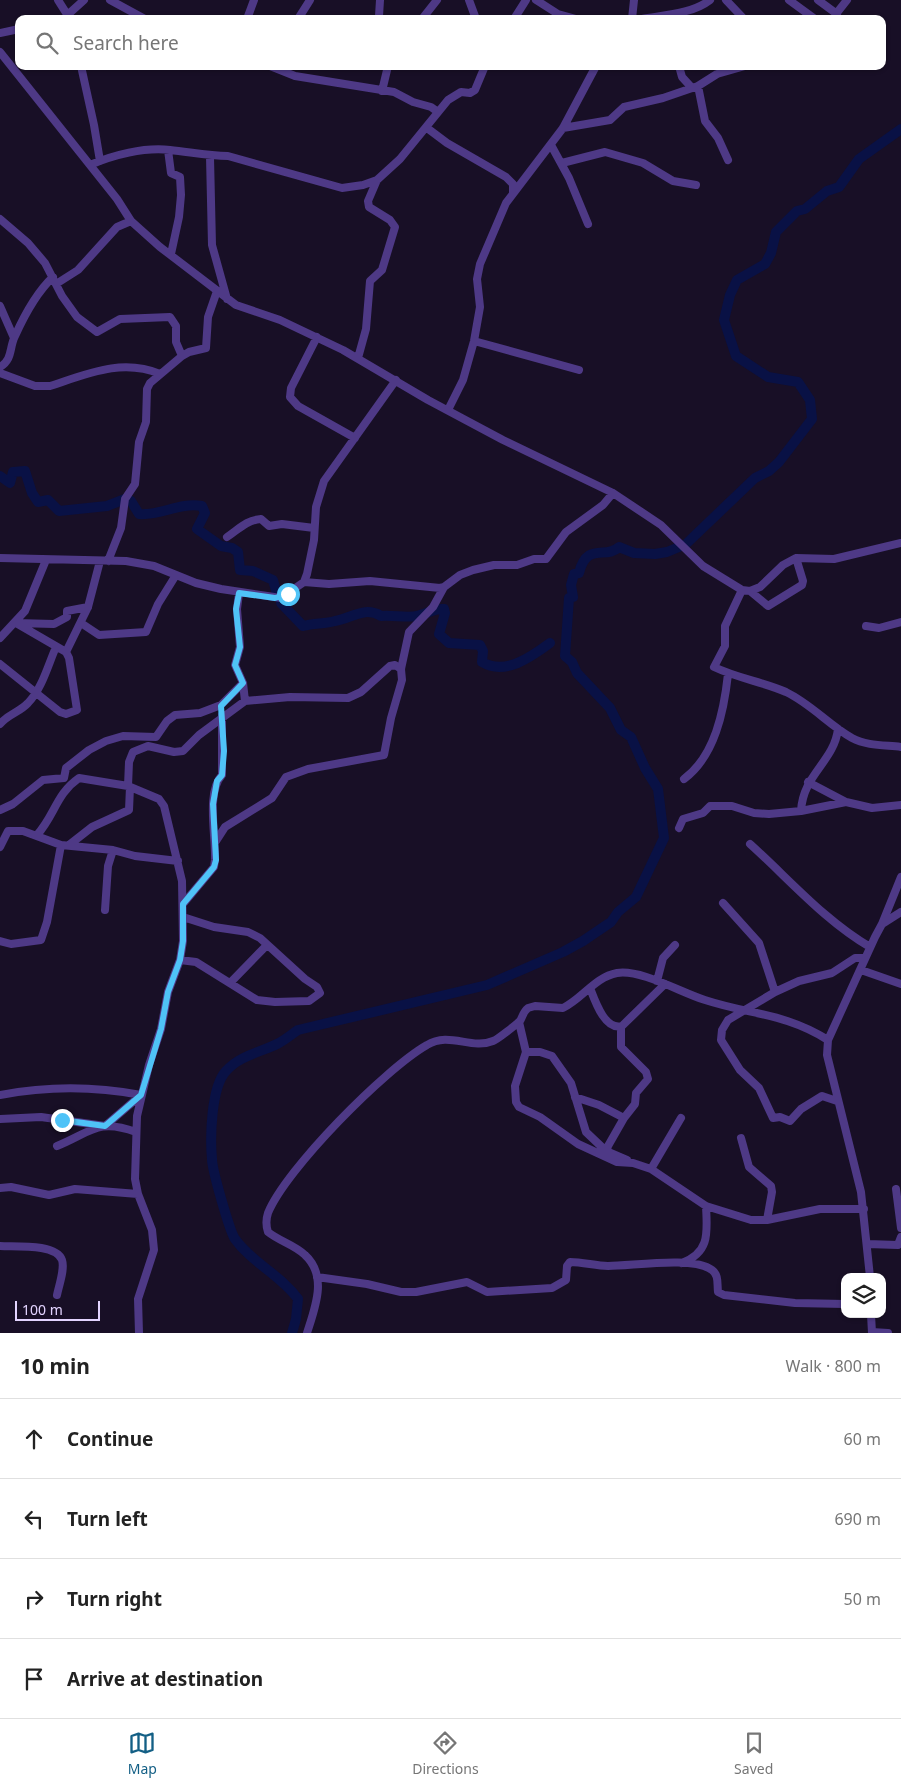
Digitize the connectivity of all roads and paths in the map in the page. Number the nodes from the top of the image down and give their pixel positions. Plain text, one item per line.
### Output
1 (58, 0) edge
2 (84, 0) edge
3 (110, 0) edge
4 (254, 0) edge
5 (310, 0) edge
6 (380, 0) edge
7 (437, 0) edge
8 (469, 0) edge
9 (526, 0) edge
10 (536, 0) edge
11 (634, 0) edge
12 (710, 0) edge
13 (726, 0) edge
14 (789, 0) edge
15 (818, 0) edge
16 (847, 0) edge
17 (699, 3) edge
18 (66, 15) edge
19 (70, 15) edge
20 (138, 15) edge
21 (248, 15) edge
22 (301, 15) edge
23 (379, 15) edge
24 (425, 15) edge
25 (475, 15) edge
26 (517, 15) edge
27 (562, 15) edge
28 (632, 15) edge
29 (666, 15) edge
30 (740, 15) edge
31 (809, 15) edge
32 (834, 15) edge
33 (836, 15) edge
34 (15, 30) edge
35 (0, 33) edge
36 (0, 52) edge
37 (81, 70) edge
38 (284, 70) edge
39 (387, 70) edge
40 (483, 70) edge
41 (594, 70) edge
42 (680, 70) edge
43 (731, 70) edge
44 (695, 87) junction
45 (382, 91) junction
46 (438, 112) junction
47 (426, 128) junction
48 (563, 128) junction
49 (552, 145) junction
50 (168, 150) junction
51 (210, 157) junction
52 (728, 160) dead end
53 (100, 161) junction
54 (562, 163) junction
55 (90, 165) junction
56 (377, 180) junction
57 (696, 185) dead end
58 (513, 192) junction
59 (0, 219) edge
60 (131, 221) junction
61 (588, 224) dead end
62 (171, 254) junction
63 (55, 281) junction
64 (217, 291) junction
65 (227, 299) junction
66 (0, 306) edge
67 (316, 337) junction
68 (14, 338) junction
69 (474, 341) junction
70 (182, 356) junction
71 (358, 358) junction
72 (0, 367) edge
73 (579, 370) dead end
74 (0, 373) edge
75 (160, 374) junction
76 (396, 380) junction
77 (448, 410) junction
78 (355, 438) junction
79 (613, 493) junction
80 (314, 528) junction
81 (227, 537) dead end
82 (901, 543) edge
83 (0, 558) edge
84 (796, 558) junction
85 (46, 560) junction
86 (104, 561) junction
87 (176, 575) junction
88 (304, 582) junction
89 (444, 587) junction
90 (746, 591) junction
91 (239, 593) junction
92 (88, 607) junction
93 (901, 622) edge
94 (16, 623) junction
95 (81, 623) junction
96 (866, 626) dead end
97 (0, 638) edge
98 (56, 647) junction
99 (66, 652) junction
100 (0, 664) edge
101 (401, 669) junction
102 (728, 674) junction
103 (243, 683) junction
104 (36, 694) junction
105 (245, 701) junction
106 (221, 706) junction
107 (223, 717) junction
108 (0, 724) edge
109 (838, 729) junction
110 (901, 747) edge
111 (684, 779) dead end
112 (808, 782) junction
113 (129, 786) junction
114 (846, 802) junction
115 (901, 807) edge
116 (0, 810) edge
117 (801, 811) junction
118 (0, 827) edge
119 (678, 828) dead end
120 (12, 830) junction
121 (37, 834) junction
122 (216, 841) junction
123 (750, 844) dead end
124 (65, 845) junction
125 (0, 847) edge
126 (112, 850) junction
127 (178, 861) junction
128 (901, 876) edge
129 (723, 903) dead end
130 (183, 904) junction
131 (105, 910) dead end
132 (901, 912) edge
133 (183, 917) junction
134 (882, 924) junction
135 (0, 941) edge
136 (267, 945) junction
137 (675, 945) dead end
138 (870, 947) junction
139 (865, 958) junction
140 (180, 960) junction
141 (860, 970) junction
142 (656, 981) junction
143 (230, 983) junction
144 (665, 984) junction
145 (901, 984) edge
146 (590, 988) junction
147 (775, 992) junction
148 (748, 1011) junction
149 (519, 1022) junction
150 (621, 1027) junction
151 (828, 1040) junction
152 (526, 1052) junction
153 (0, 1095) edge
154 (141, 1095) junction
155 (575, 1097) junction
156 (837, 1101) junction
157 (624, 1118) junction
158 (681, 1118) dead end
159 (0, 1119) edge
160 (105, 1126) junction
161 (136, 1132) junction
162 (741, 1138) dead end
163 (57, 1146) dead end
164 (606, 1153) junction
165 (651, 1169) junction
166 (0, 1188) edge
167 (896, 1189) dead end
168 (138, 1194) junction
169 (706, 1206) junction
170 (864, 1209) junction
171 (767, 1220) junction
172 (901, 1228) edge
173 (901, 1237) edge
174 (867, 1244) junction
175 (0, 1246) edge
176 (699, 1252) junction
177 (680, 1264) junction
178 (701, 1266) junction
179 (870, 1273) edge
180 (318, 1277) junction
181 (58, 1295) dead end
182 (841, 1304) edge
183 (872, 1318) edge
184 (139, 1333) edge
185 (307, 1333) edge
186 (872, 1333) edge
187 (888, 1333) edge

1 - 18 street
2 - 19 street
3 - 20 street
4 - 21 street
5 - 22 street
6 - 23 street
7 - 24 street
8 - 25 street
9 - 26 street
10 - 27 street
11 - 28 street
12 - 17 street
13 - 30 street
14 - 31 street
15 - 32 street
16 - 33 street
17 - 29 street
34 - 35 street
36 - 55 street
37 - 53 street
38 - 45 street
39 - 45 street
40 - 46 street
41 - 48 street
42 - 44 street
43 - 44 street
44 - 48 street
44 - 52 street
45 - 46 street
46 - 47 street
47 - 56 street
47 - 58 street
48 - 49 street
49 - 54 street
49 - 58 street
50 - 51 street
50 - 53 street
50 - 62 street
51 - 56 street
51 - 65 street
53 - 55 street
54 - 57 street
54 - 61 street
55 - 60 street
56 - 71 street
58 - 69 street
59 - 63 street
60 - 62 street
60 - 63 street
62 - 64 street
63 - 68 street
63 - 70 street
64 - 65 street
64 - 70 street
65 - 67 street
66 - 68 street
67 - 71 street
67 - 78 street
68 - 72 street
69 - 73 street
69 - 77 street
70 - 75 street
71 - 76 street
74 - 75 street
75 - 86 street
76 - 77 street
76 - 78 street
77 - 79 street
78 - 80 street
79 - 89 street
79 - 90 street
80 - 81 street
80 - 88 street
82 - 84 street
83 - 85 street
84 - 90 street
84 - 90 street
85 - 86 street
85 - 94 street
86 - 87 street
86 - 92 street
87 - 91 street
87 - 95 street
88 - 89 street
88 - 91 street
89 - 101 street
90 - 102 street
91 - 103 street
92 - 94 street
92 - 95 street
93 - 96 street
94 - 97 street
94 - 98 street
95 - 99 street
98 - 99 street
98 - 104 street
99 - 104 street
100 - 104 street
101 - 105 street
101 - 122 street
102 - 109 street
102 - 111 street
103 - 105 street
103 - 106 street
104 - 108 street
105 - 107 street
106 - 107 street
106 - 116 street
107 - 113 street
107 - 122 street
109 - 110 street
109 - 112 street
112 - 114 street
112 - 117 street
113 - 121 street
113 - 124 street
113 - 127 street
114 - 115 street
114 - 117 street
117 - 119 street
118 - 120 street
120 - 121 street
120 - 125 street
121 - 124 street
122 - 130 street
123 - 138 street
124 - 126 street
124 - 135 street
126 - 127 street
126 - 131 street
127 - 130 street
128 - 134 street
129 - 147 street
130 - 133 street
132 - 134 street
133 - 136 street
133 - 140 street
134 - 138 street
136 - 143 street
136 - 143 street
137 - 142 street
138 - 139 street
139 - 141 street
139 - 147 street
140 - 143 street
140 - 154 street
141 - 145 street
141 - 151 street
142 - 144 street
142 - 146 street
144 - 148 street
144 - 150 street
146 - 149 street
146 - 150 street
147 - 148 street
148 - 151 street
148 - 156 street
149 - 152 street
149 - 180 street
150 - 157 street
151 - 156 street
152 - 155 street
152 - 164 street
153 - 154 street
154 - 160 street
154 - 161 street
155 - 157 street
155 - 164 street
156 - 170 street
157 - 164 street
158 - 165 street
159 - 160 street
160 - 161 street
160 - 163 street
161 - 168 street
162 - 171 street
164 - 165 street
165 - 169 street
166 - 168 street
167 - 172 street
168 - 184 street
169 - 171 street
169 - 176 street
170 - 171 street
170 - 174 street
173 - 174 street
174 - 179 street
175 - 181 street
176 - 177 street
176 - 178 street
177 - 178 street
177 - 180 street
178 - 182 street
180 - 185 street
183 - 186 street
186 - 187 street

